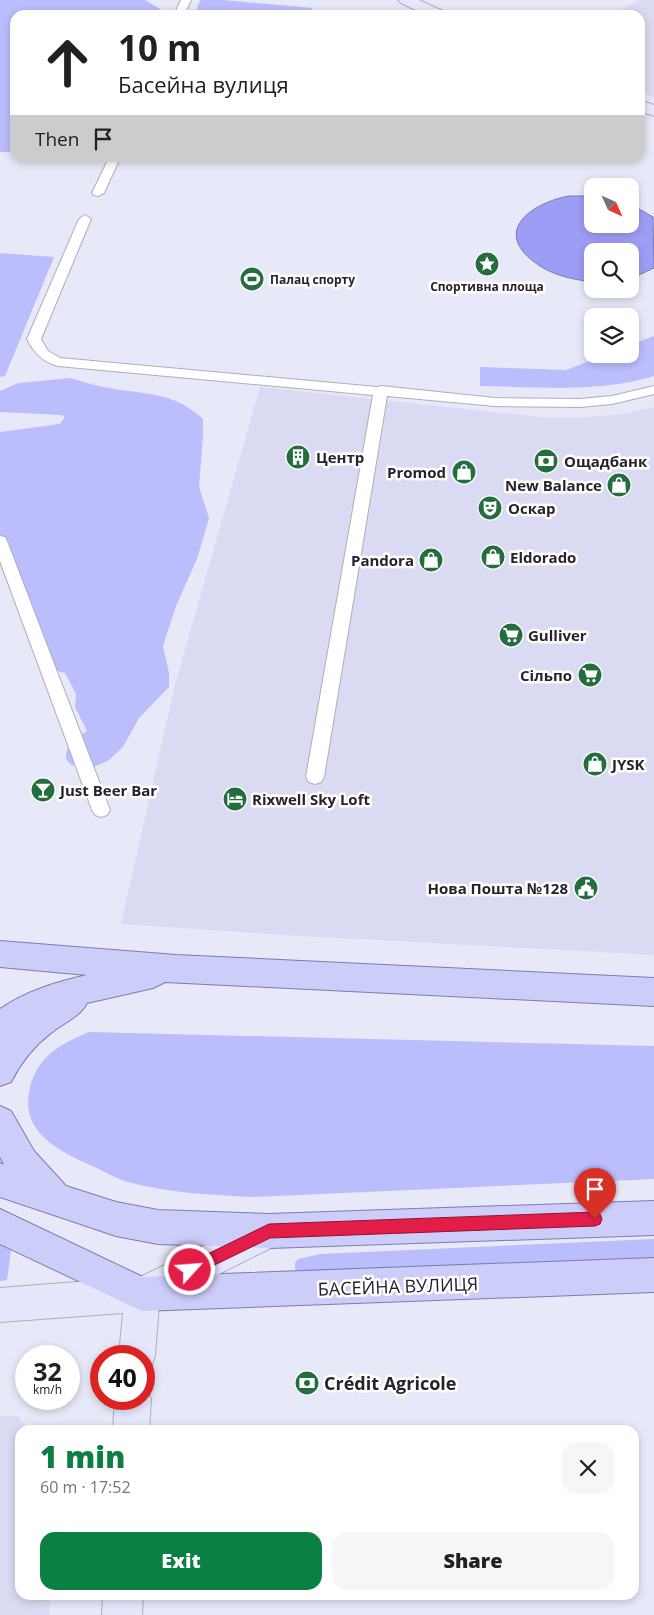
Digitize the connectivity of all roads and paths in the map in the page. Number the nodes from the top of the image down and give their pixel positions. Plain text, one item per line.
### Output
1 (406, 0) edge
2 (428, 10) edge
3 (112, 162) edge
4 (98, 193) dead end
5 (85, 219) dead end
6 (382, 390) junction
7 (654, 390) edge
8 (0, 541) edge
9 (315, 776) dead end
10 (100, 810) dead end
11 (0, 954) edge
12 (176, 969) junction
13 (104, 986) junction
14 (654, 992) edge
15 (0, 1027) edge
16 (0, 1071) edge
17 (0, 1122) edge
18 (0, 1180) edge
19 (61, 1201) junction
20 (654, 1218) edge
21 (0, 1226) edge
22 (269, 1231) junction
23 (654, 1276) edge
24 (142, 1294) junction
25 (0, 1305) edge
26 (138, 1345) edge
27 (132, 1410) edge
28 (131, 1425) edge
29 (123, 1600) edge
30 (122, 1615) edge

1 - 2 street
3 - 4 lane
5 - 6 lane
6 - 7 lane
6 - 9 lane
8 - 10 lane
11 - 12 main road
12 - 13 main road
12 - 14 main road
13 - 15 main road
13 - 16 main road
17 - 19 main road
18 - 19 main road
19 - 22 main road
20 - 22 main road
21 - 24 main road
22 - 24 street
23 - 24 main road, БАСЕЙНА ВУЛИЦЯ
24 - 25 street
24 - 26 street
27 - 28 street
29 - 30 street

